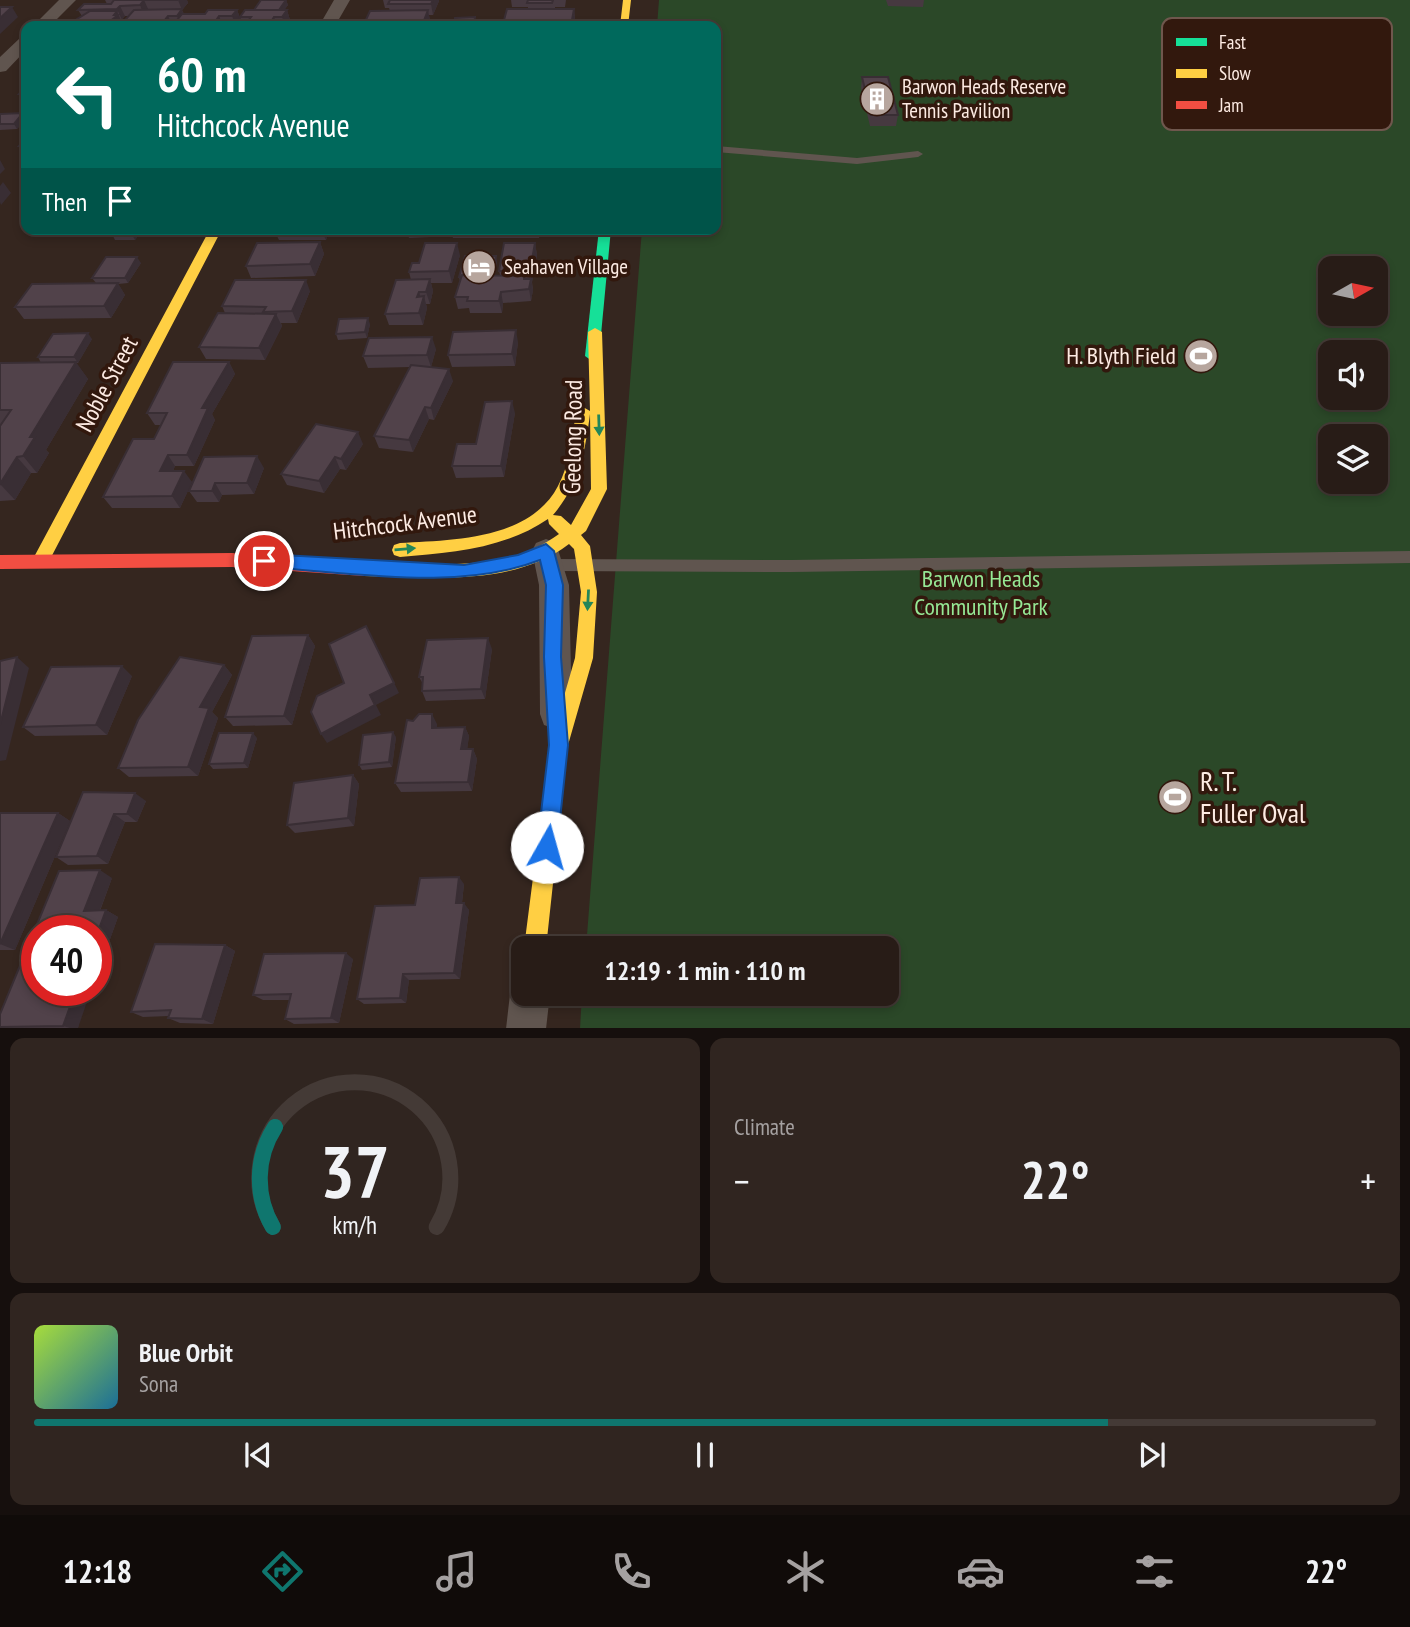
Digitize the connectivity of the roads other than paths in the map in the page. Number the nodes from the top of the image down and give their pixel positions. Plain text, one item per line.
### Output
1 (68, 0) edge
2 (342, 0) edge
3 (627, 0) edge
4 (46, 21) edge
5 (330, 21) edge
6 (625, 21) edge
7 (17, 50) edge
8 (0, 67) edge
9 (721, 149) edge
10 (918, 154) dead end
11 (213, 235) edge
12 (604, 235) edge
13 (596, 332) junction
14 (546, 513) junction
15 (574, 535) junction
16 (1410, 557) edge
17 (549, 558) junction
18 (264, 561) junction
19 (0, 562) edge
20 (40, 562) junction
21 (587, 564) junction
22 (559, 745) junction
23 (536, 936) edge
24 (529, 1006) edge
25 (526, 1028) edge

1 - 4 street
2 - 5 street
3 - 6 street
7 - 8 street
9 - 10 lane
11 - 20 street, Noble Street
12 - 13 street, Geelong Road
13 - 14 street, Geelong Road
13 -> 15 street, Geelong Road
14 - 15 street
14 - 17 street
18 -> 14 street, Hitchcock Avenue
15 - 17 street, Hitchcock Avenue
15 - 21 street
16 - 21 lane
17 - 18 street, Hitchcock Avenue
17 - 21 lane
17 - 22 street
18 - 20 street, Hitchcock Avenue
19 - 20 street, Hitchcock Avenue
21 -> 22 street
22 - 23 street
24 - 25 street

